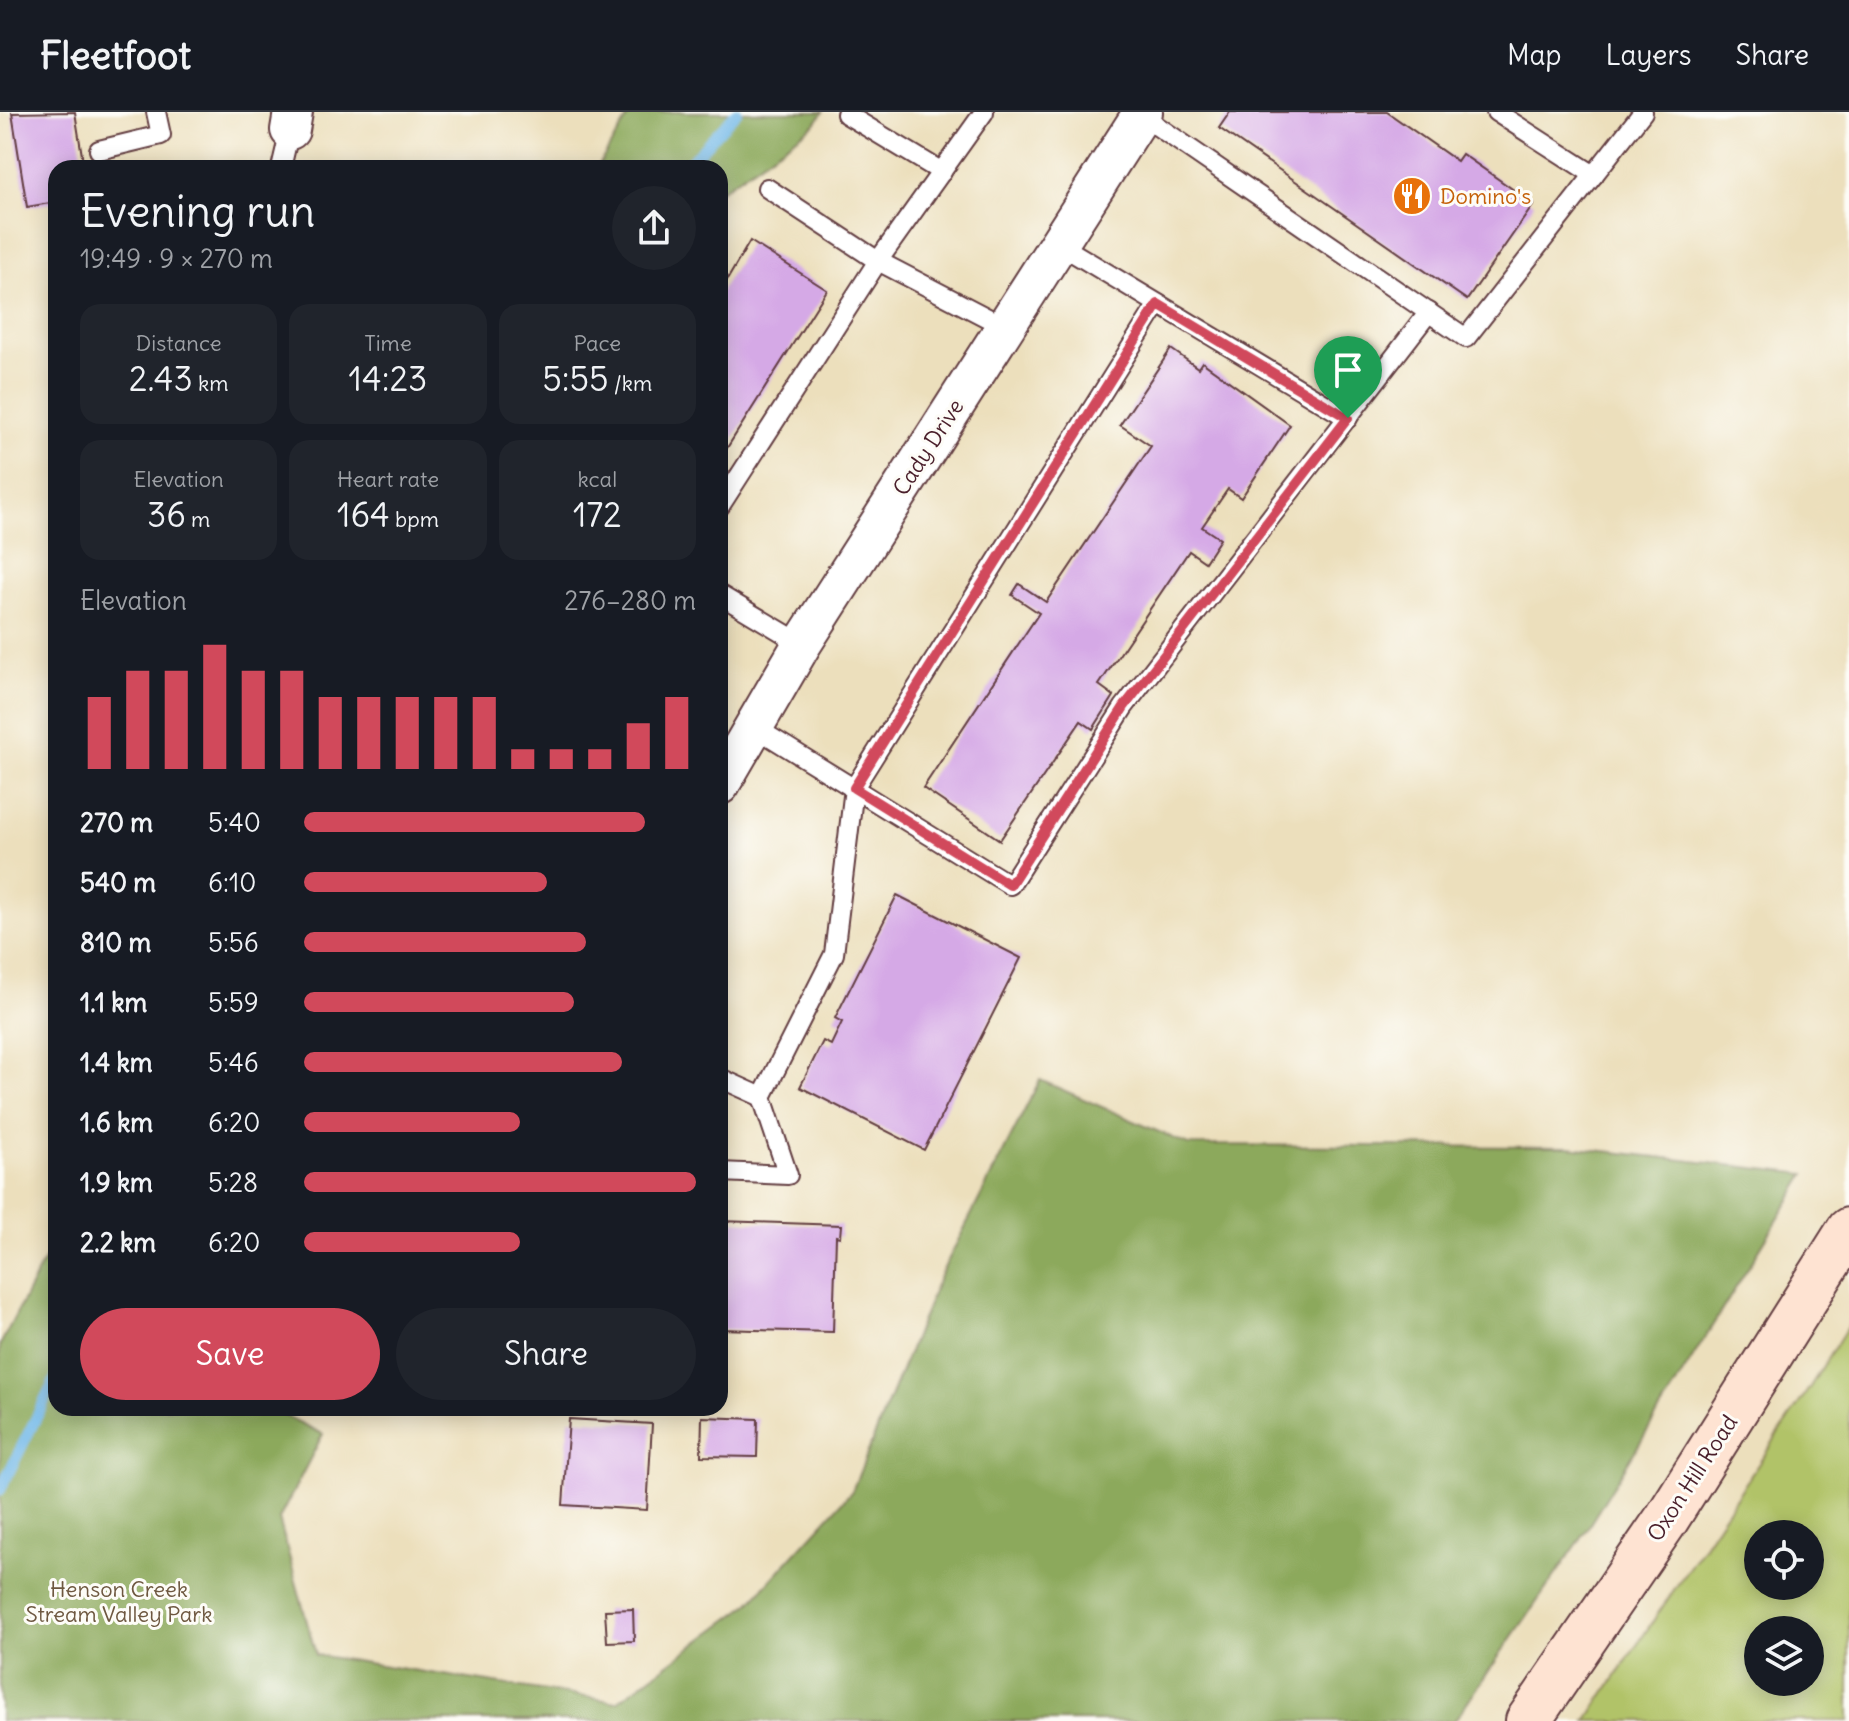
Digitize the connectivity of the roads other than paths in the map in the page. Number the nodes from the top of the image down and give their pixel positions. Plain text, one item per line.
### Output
1 (156, 112) edge
2 (984, 112) edge
3 (1496, 112) edge
4 (1643, 112) edge
5 (846, 114) dead end
6 (1142, 114) edge
7 (292, 121) edge
8 (99, 150) dead end
9 (283, 160) edge
10 (942, 172) junction
11 (1594, 175) junction
12 (767, 188) dead end
13 (1057, 243) junction
14 (878, 261) junction
15 (1158, 304) junction
16 (1429, 312) junction
17 (1005, 327) junction
18 (1348, 418) junction
19 (728, 494) edge
20 (728, 600) edge
21 (802, 644) junction
22 (756, 728) junction
23 (728, 772) edge
24 (854, 788) junction
25 (728, 1082) edge
26 (762, 1097) junction
27 (728, 1172) edge
28 (1849, 1230) edge
29 (1528, 1721) edge

1 - 8 lane
2 - 10 lane
3 - 11 lane
4 - 11 lane
5 - 10 lane
6 - 13 street, Cady Drive
6 - 16 lane
7 - 9 lane
10 - 14 lane
11 - 16 lane
12 - 14 lane
13 - 15 lane
13 - 17 street, Cady Drive
14 - 17 lane
14 - 19 lane
15 - 18 lane
15 - 24 lane
16 - 18 lane
17 - 21 street, Cady Drive
18 - 24 lane
20 - 21 lane
21 - 22 street, Cady Drive
22 - 23 street, Cady Drive
22 - 24 lane
24 - 26 lane
25 - 26 lane
26 - 27 lane
28 - 29 main road, Oxon Hill Road

